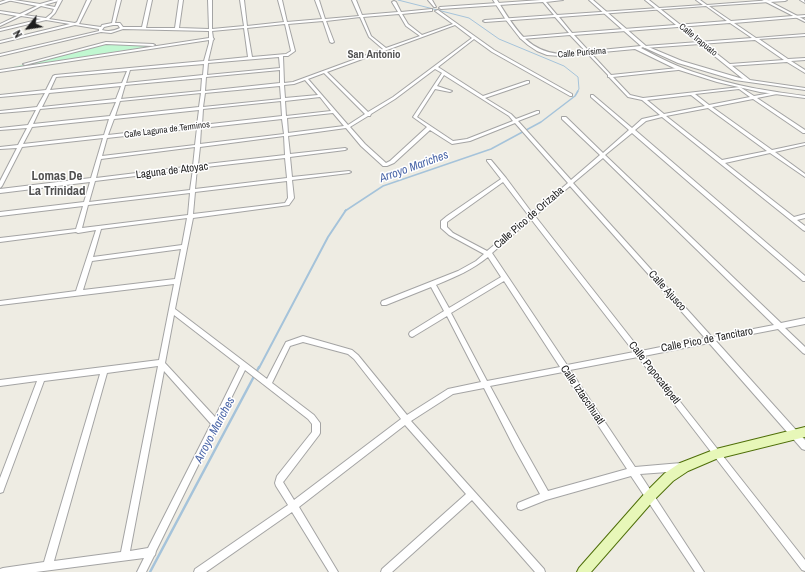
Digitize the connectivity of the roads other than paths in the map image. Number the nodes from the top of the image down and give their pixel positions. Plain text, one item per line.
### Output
1 (10, 0) edge
2 (58, 0) edge
3 (89, 0) edge
4 (120, 0) edge
5 (150, 0) edge
6 (181, 0) edge
7 (210, 0) edge
8 (242, 0) edge
9 (280, 0) edge
10 (316, 0) edge
11 (354, 0) edge
12 (430, 0) edge
13 (495, 0) edge
14 (544, 0) edge
15 (561, 0) edge
16 (591, 0) edge
17 (595, 0) edge
18 (647, 0) edge
19 (698, 0) edge
20 (785, 0) edge
21 (802, 0) edge
22 (0, 1) edge
23 (766, 1) edge
24 (394, 2) dead end
25 (805, 2) edge
26 (498, 4) junction
27 (41, 5) junction
28 (707, 6) junction
29 (432, 7) junction
30 (56, 8) junction
31 (440, 9) junction
32 (658, 9) junction
33 (0, 12) edge
34 (399, 12) junction
35 (607, 13) junction
36 (19, 16) junction
37 (361, 16) junction
38 (557, 16) junction
39 (805, 16) edge
40 (798, 17) junction
41 (47, 19) junction
42 (324, 19) junction
43 (509, 20) junction
44 (485, 21) dead end
45 (805, 21) edge
46 (730, 22) junction
47 (78, 23) junction
48 (285, 23) junction
49 (112, 24) junction
50 (455, 24) junction
51 (0, 25) edge
52 (680, 25) junction
53 (247, 26) junction
54 (13, 27) junction
55 (122, 28) junction
56 (144, 28) junction
57 (101, 29) junction
58 (177, 29) junction
59 (626, 29) junction
60 (0, 30) edge
61 (211, 30) junction
62 (112, 32) junction
63 (571, 34) junction
64 (805, 34) edge
65 (422, 36) junction
66 (474, 38) junction
67 (522, 38) junction
68 (756, 38) junction
69 (212, 39) junction
70 (0, 42) edge
71 (332, 42) dead end
72 (106, 43) junction
73 (701, 43) junction
74 (166, 46) junction
75 (645, 47) junction
76 (637, 48) junction
77 (385, 49) junction
78 (588, 52) junction
79 (0, 56) edge
80 (281, 56) junction
81 (250, 58) junction
82 (805, 59) edge
83 (787, 60) junction
84 (206, 62) junction
85 (730, 65) junction
86 (435, 67) junction
87 (129, 69) junction
88 (282, 69) junction
89 (678, 69) junction
90 (0, 71) edge
91 (325, 72) junction
92 (444, 72) junction
93 (805, 72) edge
94 (609, 76) junction
95 (204, 77) junction
96 (306, 79) junction
97 (750, 81) junction
98 (528, 82) dead end
99 (123, 84) junction
100 (283, 84) junction
101 (434, 88) junction
102 (740, 88) junction
103 (805, 89) edge
104 (203, 91) junction
105 (450, 91) dead end
106 (47, 92) junction
107 (776, 93) junction
108 (571, 94) dead end
109 (693, 95) junction
110 (0, 96) edge
111 (320, 96) junction
112 (592, 96) dead end
113 (483, 97) junction
114 (805, 97) edge
115 (755, 98) junction
116 (643, 99) junction
117 (283, 100) junction
118 (117, 101) junction
119 (711, 107) junction
120 (201, 108) junction
121 (38, 109) junction
122 (0, 112) edge
123 (334, 112) junction
124 (538, 112) dead end
125 (369, 115) junction
126 (663, 115) junction
127 (113, 117) junction
128 (285, 117) junction
129 (564, 118) dead end
130 (515, 122) junction
131 (31, 126) junction
132 (198, 127) junction
133 (347, 127) junction
134 (428, 128) junction
135 (0, 129) edge
136 (633, 130) junction
137 (805, 132) edge
138 (287, 136) junction
139 (105, 138) junction
140 (805, 144) edge
141 (20, 146) junction
142 (197, 146) junction
143 (0, 148) edge
144 (345, 149) dead end
145 (770, 151) junction
146 (603, 155) junction
147 (288, 156) junction
148 (99, 158) junction
149 (489, 161) dead end
150 (721, 162) junction
151 (8, 168) junction
152 (195, 168) junction
153 (0, 169) edge
154 (350, 172) dead end
155 (805, 176) edge
156 (504, 179) junction
157 (93, 180) junction
158 (290, 180) junction
159 (569, 182) junction
160 (0, 186) edge
161 (0, 191) edge
162 (193, 191) junction
163 (86, 204) junction
164 (0, 214) edge
165 (533, 215) junction
166 (805, 216) edge
167 (190, 217) junction
168 (793, 219) junction
169 (99, 228) junction
170 (805, 229) edge
171 (78, 231) junction
172 (0, 240) edge
173 (184, 247) junction
174 (489, 254) junction
175 (90, 259) junction
176 (505, 277) junction
177 (805, 279) edge
178 (177, 281) junction
179 (434, 284) junction
180 (79, 292) junction
181 (0, 303) edge
182 (384, 303) dead end
183 (172, 310) junction
184 (449, 312) junction
185 (805, 321) edge
186 (778, 326) junction
187 (412, 334) dead end
188 (710, 339) junction
189 (805, 351) edge
190 (639, 353) junction
191 (161, 363) junction
192 (244, 366) junction
193 (564, 368) junction
194 (104, 370) junction
195 (41, 379) junction
196 (265, 381) junction
197 (0, 383) edge
198 (486, 383) junction
199 (406, 420) junction
200 (216, 424) junction
201 (800, 433) edge
202 (805, 446) edge
203 (716, 454) junction
204 (684, 467) junction
205 (634, 471) junction
206 (0, 489) edge
207 (472, 494) junction
208 (546, 496) junction
209 (650, 496) junction
210 (521, 506) dead end
211 (292, 507) junction
212 (152, 552) junction
213 (125, 555) junction
214 (48, 565) junction
215 (805, 567) edge
216 (3, 572) edge
217 (141, 572) edge
218 (198, 572) edge
219 (334, 572) edge
220 (385, 572) edge
221 (541, 572) edge
222 (583, 572) edge
223 (700, 572) edge

1 - 22 street
1 - 27 street
2 - 27 street
2 - 30 street
3 - 47 street
4 - 49 street
5 - 56 street
6 - 58 street
7 - 61 street
8 - 53 street
9 - 48 street
10 - 42 street
11 - 37 street
12 - 29 street
13 - 26 street, Calle Purísima
14 - 15 street
14 - 26 street
14 - 38 street
16 - 35 street
17 - 35 street
18 - 32 street, Calle Irapuato
19 - 28 street
20 - 23 street
21 - 25 street
23 - 28 street
23 - 40 street
24 - 34 street
26 - 31 street
26 - 43 street, Calle Purísima
27 - 30 street
27 - 36 street
28 - 32 street
28 - 46 street
29 - 31 street
29 - 34 street
30 - 41 street
31 - 50 street
32 - 35 street
32 - 52 street, Calle Irapuato
33 - 36 street
34 - 37 street
34 - 65 street
35 - 38 street
35 - 59 street
36 - 41 street
36 - 51 street
37 - 42 street
37 - 77 street
38 - 43 street
38 - 63 street
39 - 40 street
40 - 45 street
40 - 46 street
41 - 47 street
41 - 54 street
42 - 48 street
42 - 71 street
43 - 44 street
43 - 67 street, Calle Purísima
46 - 52 street
46 - 68 street
47 - 57 street
47 - 70 street
48 - 53 street
48 - 80 street
49 - 55 street
49 - 57 street
50 - 65 street
50 - 66 street
51 - 54 street
52 - 59 street
52 - 73 street, Calle Irapuato
53 - 61 street
53 - 81 street
54 - 60 street
55 - 56 street
55 - 62 street
56 - 58 street
57 - 62 street
57 - 79 street
58 - 61 street
59 - 63 street
59 - 75 street
61 - 69 street
62 - 72 street
63 - 67 street
63 - 78 street
64 - 68 street
65 - 77 street
66 - 86 street
66 - 108 street
67 - 78 street, Calle Purísima
68 - 73 street
68 - 83 street
69 - 74 street
69 - 84 street
72 - 74 street
72 - 90 street
73 - 75 street
73 - 85 street, Calle Irapuato
74 - 90 street
75 - 76 street, Calle Purísima
75 - 97 street
76 - 78 street, Calle Purísima
76 - 89 street
77 - 91 street
78 - 94 street
80 - 81 street
80 - 88 street
81 - 84 street
82 - 83 street
83 - 85 street
83 - 93 street
84 - 87 street
84 - 95 street
85 - 97 street, Calle Irapuato
86 - 92 street, Calle Ajusco
86 - 125 street
87 - 99 street
87 - 106 street
88 - 95 street
88 - 100 street
89 - 94 street
89 - 102 street
91 - 96 street
91 - 125 street
92 - 101 street
92 - 113 street, Calle Ajusco
94 - 116 street
95 - 99 street
95 - 104 street
96 - 100 street
96 - 111 street
97 - 103 street
98 - 113 street
99 - 106 street
99 - 118 street
100 - 104 street
100 - 117 street
101 - 105 street
101 - 134 street
102 - 107 street
102 - 109 street
102 - 115 street
104 - 118 street
104 - 120 street
106 - 110 street
106 - 121 street
107 - 114 street
107 - 115 street, Calle Pico de Orizaba
109 - 116 street
109 - 119 street
111 - 117 street
111 - 123 street
112 - 136 street
113 - 130 street, Calle Ajusco
115 - 119 street, Calle Pico de Orizaba
115 - 137 street
116 - 126 street
117 - 120 street
117 - 128 street
118 - 121 street
118 - 127 street
119 - 126 street, Calle Pico de Orizaba
119 - 145 street
120 - 127 street
120 - 132 street
121 - 122 street
121 - 131 street
123 - 128 street, Calle Laguna de Terminos
123 - 133 street
124 - 130 street
125 - 133 street
126 - 136 street, Calle Pico de Orizaba
126 - 150 street
127 - 131 street
127 - 139 street
128 - 132 street, Calle Laguna de Terminos
128 - 138 street
129 - 146 street
130 - 134 street
130 - 159 street, Calle Ajusco
131 - 135 street
131 - 141 street
132 - 139 street, Calle Laguna de Terminos
132 - 142 street
133 - 134 street
133 - 138 street
136 - 146 street, Calle Pico de Orizaba
136 - 177 street
138 - 142 street
138 - 147 street
139 - 141 street, Calle Laguna de Terminos
139 - 148 street
140 - 145 street
141 - 143 street, Calle Laguna de Terminos
141 - 151 street
142 - 148 street
142 - 152 street
144 - 147 street, Laguna de Atoyac
145 - 150 street
145 - 155 street
146 - 159 street, Calle Pico de Orizaba
146 - 186 street
147 - 152 street, Laguna de Atoyac
147 - 158 street
148 - 157 street
149 - 156 street, Calle Popocatépetl
150 - 168 street
151 - 153 street
151 - 160 street
152 - 157 street, Laguna de Atoyac
152 - 162 street
154 - 158 street
156 - 165 street, Calle Popocatépetl
156 - 174 street, Calle Iztaccíhuatl
157 - 161 street, Laguna de Atoyac
157 - 163 street
158 - 162 street
158 - 167 street
159 - 165 street, Calle Pico de Orizaba
159 - 188 street, Calle Ajusco
162 - 163 street
162 - 167 street
163 - 164 street
163 - 171 street
165 - 174 street, Calle Pico de Orizaba
165 - 190 street, Calle Popocatépetl
166 - 168 street
167 - 169 street
167 - 173 street
168 - 170 street
169 - 171 street
169 - 175 street
171 - 172 street
173 - 175 street
173 - 178 street
174 - 176 street, Calle Iztaccíhuatl
174 - 179 street, Calle Pico de Orizaba
175 - 180 street
176 - 184 street
176 - 193 street, Calle Iztaccíhuatl
178 - 180 street
178 - 183 street
179 - 182 street, Calle Pico de Orizaba
179 - 184 street
180 - 181 street
183 - 191 street
183 - 192 street
184 - 187 street
184 - 198 street
185 - 186 street, Calle Pico de Tancitaro
186 - 188 street, Calle Pico de Tancitaro
186 - 189 street
188 - 190 street, Calle Pico de Tancitaro
188 - 201 street, Calle Ajusco
190 - 193 street, Calle Pico de Tancitaro
190 - 203 street, Calle Popocatépetl
191 - 194 street
191 - 200 street
191 - 213 street
192 - 196 street
192 - 200 street
193 - 198 street, Calle Pico de Tancitaro
193 - 205 street, Calle Iztaccíhuatl
194 - 195 street
194 - 214 street
195 - 197 street
195 - 206 street
196 - 199 street
196 - 211 street
198 - 199 street, Calle Pico de Tancitaro
198 - 208 street
199 - 207 street
199 - 211 street, Calle Pico de Tancitaro
200 - 212 street
201 - 202 street, Calle Ajusco
201 - 203 main road
203 - 204 main road
203 - 215 street, Calle Popocatépetl
204 - 205 street
204 - 209 main road
205 - 208 street
205 - 209 street, Calle Iztaccíhuatl
207 - 220 street
207 - 221 street
208 - 210 street
209 - 222 main road
209 - 223 street, Calle Iztaccíhuatl
211 - 218 street, Calle Pico de Tancitaro
211 - 219 street
212 - 213 street
212 - 217 street
213 - 214 street
214 - 216 street

